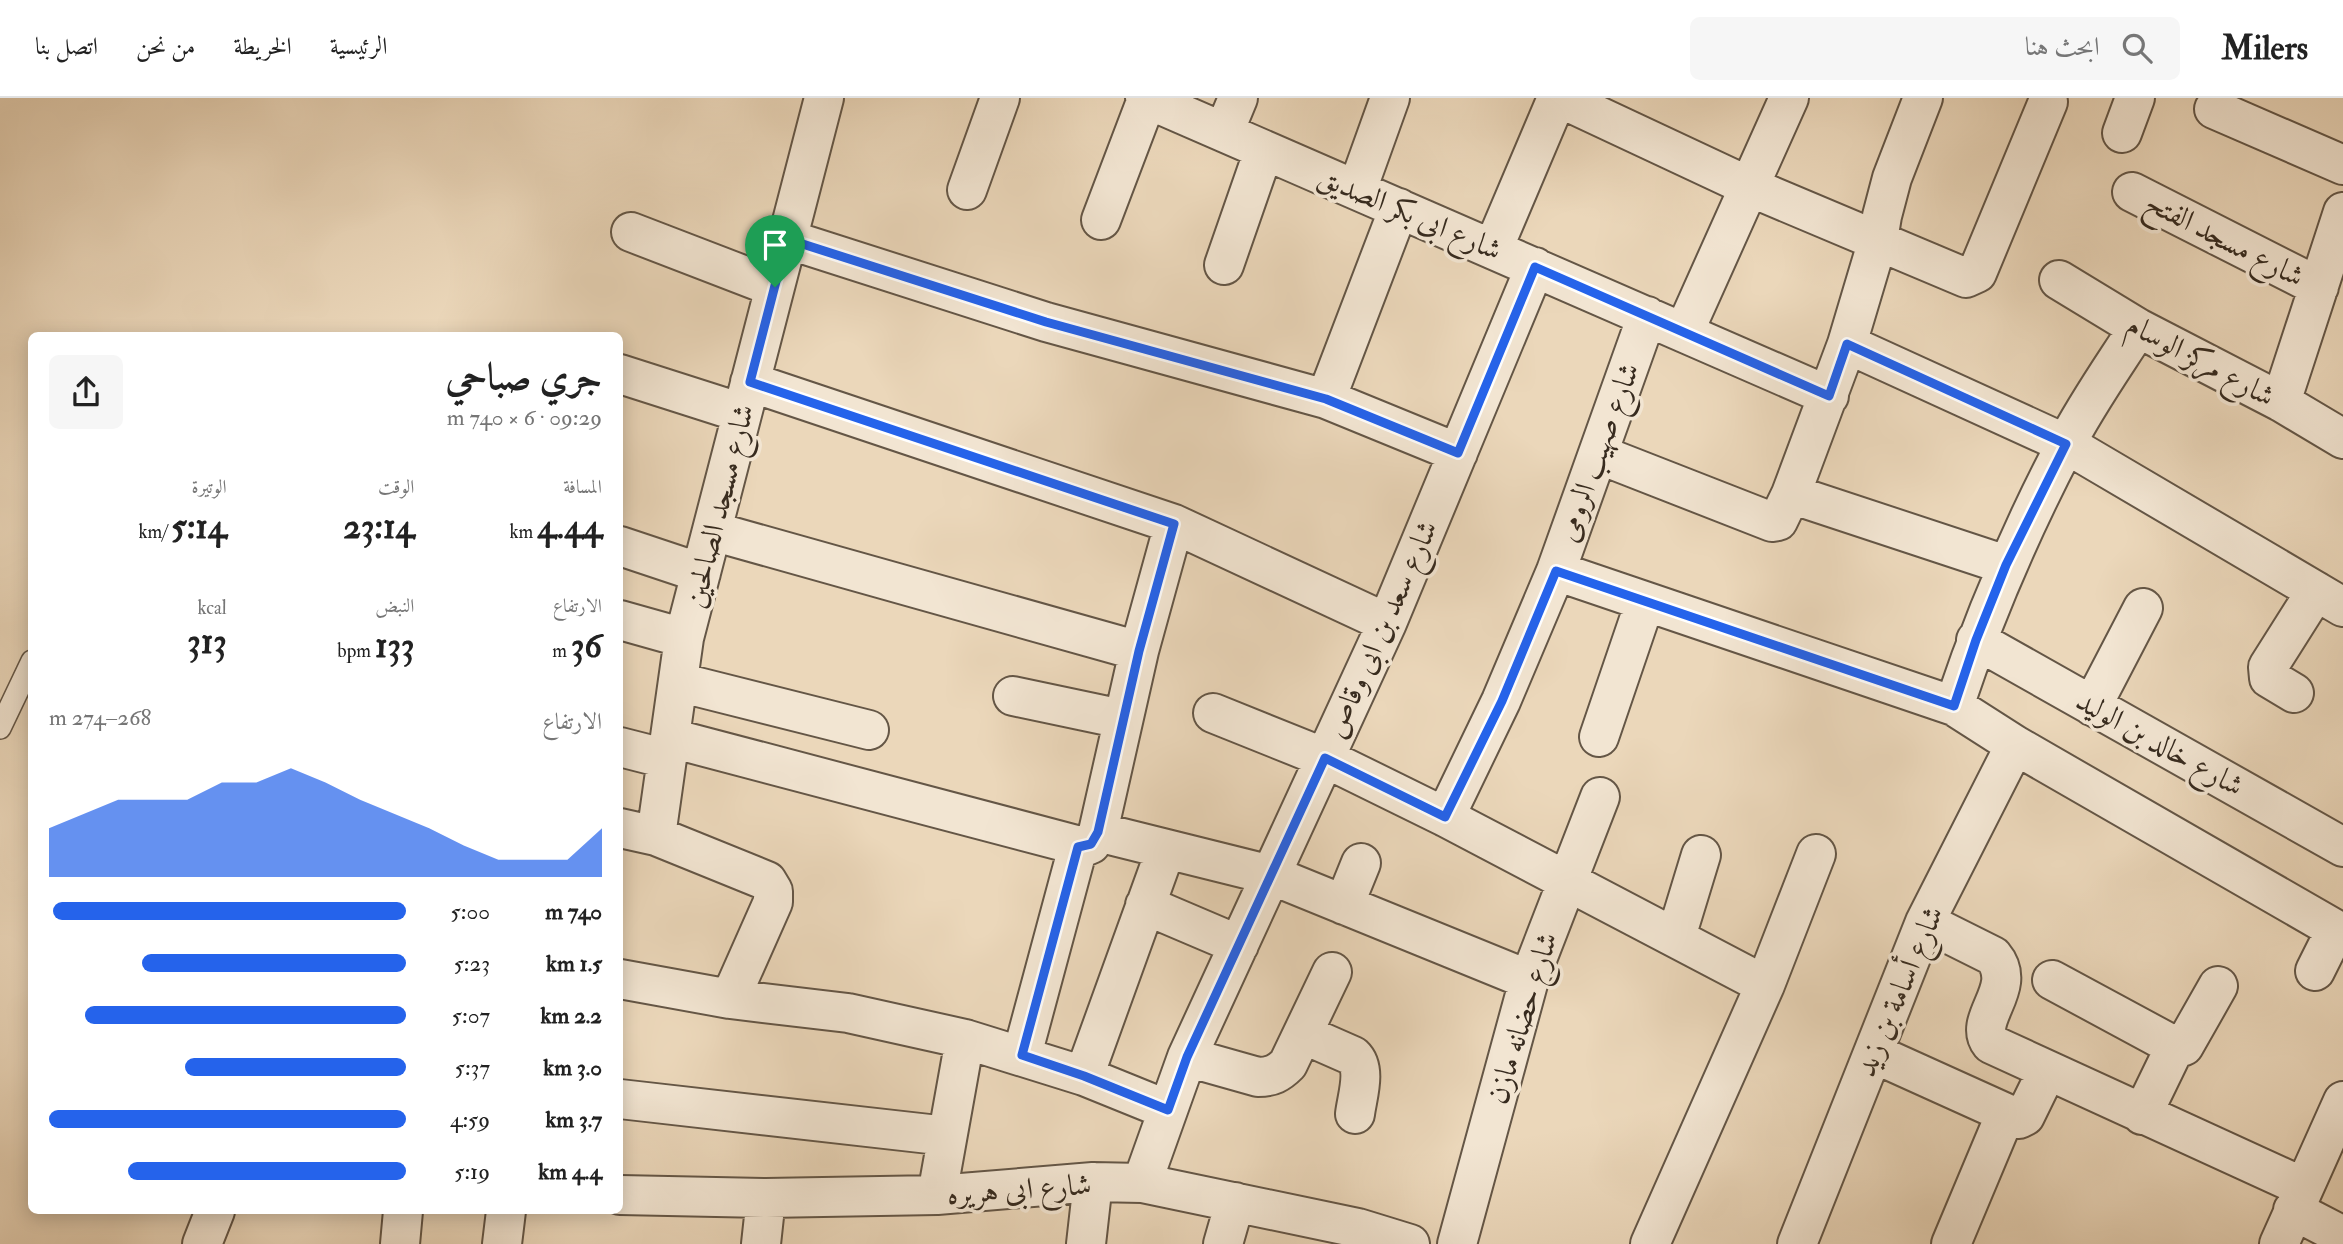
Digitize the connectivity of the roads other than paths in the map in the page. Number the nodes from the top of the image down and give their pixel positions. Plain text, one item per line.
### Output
1 (824, 98) edge
2 (1000, 98) edge
3 (1146, 98) edge
4 (1390, 98) edge
5 (1559, 98) edge
6 (1789, 98) edge
7 (1923, 98) edge
8 (2048, 102) dead end
9 (2214, 109) dead end
10 (1231, 115) edge
11 (1264, 150) junction
12 (2343, 165) edge
13 (1750, 187) junction
14 (967, 190) dead end
15 (1357, 190) junction
16 (2132, 192) dead end
17 (1399, 208) junction
18 (2343, 212) edge
19 (1101, 220) dead end
20 (631, 232) dead end
21 (787, 239) junction
22 (1878, 240) junction
23 (1493, 249) junction
24 (1224, 265) dead end
25 (1535, 267) junction
26 (2059, 280) dead end
27 (775, 287) junction
28 (2319, 287) junction
29 (1647, 316) junction
30 (2138, 328) junction
31 (1684, 332) junction
32 (1847, 344) junction
33 (623, 375) edge
34 (1829, 396) junction
35 (746, 398) junction
36 (1326, 399) junction
37 (2281, 402) junction
38 (2343, 439) edge
39 (2066, 444) junction
40 (1458, 453) junction
41 (1598, 454) junction
42 (1785, 506) junction
43 (1174, 524) junction
44 (712, 531) junction
45 (623, 547) edge
46 (2006, 565) junction
47 (1556, 571) junction
48 (701, 573) junction
49 (2330, 599) edge
50 (1645, 602) junction
51 (2143, 608) dead end
52 (623, 621) edge
53 (1387, 622) junction
54 (684, 638) junction
55 (1976, 640) junction
56 (1139, 651) junction
57 (28, 670) edge
58 (678, 682) junction
59 (2294, 693) dead end
60 (1013, 696) dead end
61 (1954, 706) junction
62 (2092, 706) junction
63 (1213, 713) dead end
64 (1122, 719) junction
65 (0, 728) edge
66 (869, 730) dead end
67 (1600, 737) dead end
68 (2015, 745) junction
69 (623, 747) edge
70 (669, 748) junction
71 (1325, 758) junction
72 (1600, 797) dead end
73 (1445, 817) junction
74 (623, 829) edge
75 (656, 836) junction
76 (1088, 840) junction
77 (2343, 847) edge
78 (1166, 849) junction
79 (1816, 854) dead end
80 (1701, 855) dead end
81 (1361, 863) dead end
82 (1271, 875) junction
83 (1566, 880) junction
84 (1145, 905) junction
85 (1344, 905) junction
86 (1925, 922) junction
87 (1675, 937) junction
88 (1239, 945) junction
89 (2315, 971) dead end
90 (1332, 972) dead end
91 (623, 980) edge
92 (1529, 980) junction
93 (2053, 980) dead end
94 (1765, 985) junction
95 (2218, 986) dead end
96 (730, 999) junction
97 (1303, 1034) junction
98 (965, 1038) junction
99 (2175, 1047) junction
100 (1872, 1053) junction
101 (1022, 1055) junction
102 (1187, 1057) junction
103 (2047, 1070) junction
104 (1084, 1076) junction
105 (623, 1100) edge
106 (2343, 1101) edge
107 (1168, 1110) junction
108 (2006, 1113) junction
109 (1355, 1114) dead end
110 (2142, 1115) junction
111 (947, 1136) junction
112 (1093, 1182) junction
113 (1142, 1182) junction
114 (623, 1195) edge
115 (937, 1195) junction
116 (766, 1198) junction
117 (1235, 1202) junction
118 (214, 1214) edge
119 (403, 1214) edge
120 (506, 1214) edge
121 (2292, 1214) edge
122 (2343, 1237) edge
123 (202, 1244) edge
124 (400, 1244) edge
125 (502, 1244) edge
126 (761, 1244) edge
127 (1086, 1244) edge
128 (1223, 1244) edge
129 (1410, 1244) edge
130 (1457, 1244) edge
131 (1650, 1244) edge
132 (1797, 1244) edge
133 (1951, 1244) edge

1 - 21 street, شارع مسجد الصالحين
2 - 14 street
3 - 10 street, شارع ابى بكر الصديق
3 - 19 street
4 - 15 street
5 - 13 street
5 - 23 street
6 - 13 street
7 - 22 street
8 - 22 street
9 - 12 street
10 - 11 street, شارع ابى بكر الصديق
11 - 15 street, شارع ابى بكر الصديق
11 - 24 street
13 - 22 street
13 - 31 street
15 - 17 street, شارع ابى بكر الصديق
16 - 28 street, شارع مسجد الفتح
17 - 23 street, شارع ابى بكر الصديق
17 - 36 street
18 - 28 street
20 - 27 street
21 - 27 street, شارع مسجد الصالحين
21 - 36 street
22 - 32 street
23 - 25 street, شارع ابى بكر الصديق
25 - 29 street, شارع ابى بكر الصديق
25 - 40 street, شارع سعد بن ابى وقاص
26 - 30 street, شارع مركز الوسام
27 - 35 street, شارع مسجد الصالحين
28 - 37 street
29 - 31 street, شارع ابى بكر الصديق
29 - 41 street, شارع صهيب الرومى
30 - 37 street, شارع مركز الوسام
30 - 39 street
31 - 34 street, شارع ابى بكر الصديق
32 - 34 street
32 - 39 street
33 - 35 street
34 - 42 street
35 - 43 street
35 - 44 street, شارع مسجد الصالحين
36 - 40 street
37 - 38 street, شارع مركز الوسام
39 - 46 street
39 - 49 street
40 - 53 street, شارع سعد بن ابى وقاص
41 - 42 street
41 - 47 street, شارع صهيب الرومى
42 - 46 street
43 - 53 street
43 - 56 street
44 - 48 street, شارع مسجد الصالحين
44 - 56 street
45 - 48 street
46 - 55 street
47 - 50 street
47 - 73 street, شارع صهيب الرومى
48 - 54 street, شارع مسجد الصالحين
49 - 59 street
50 - 61 street
50 - 67 street
51 - 62 street
52 - 54 street
53 - 71 street, شارع سعد بن ابى وقاص
54 - 58 street, شارع مسجد الصالحين
55 - 61 street
55 - 62 street, شارع خالد بن الوليد
56 - 64 street
57 - 65 lane
58 - 66 street
58 - 70 street, شارع مسجد الصالحين
60 - 64 street
61 - 68 street
62 - 77 street, شارع خالد بن الوليد
63 - 71 street
64 - 76 street
68 - 86 street, شارع أسامة بن زيد
68 - 89 street
69 - 70 street
70 - 75 street, شارع مسجد الصالحين
70 - 76 street
71 - 73 street
71 - 82 street, شارع سعد بن ابى وقاص
72 - 83 street, شارع حضانه مازن
73 - 83 street
74 - 75 street
75 - 96 street
76 - 78 street
76 - 101 street
78 - 82 street
78 - 84 street
79 - 94 street
80 - 87 street
81 - 85 street
82 - 85 street
82 - 88 street, شارع سعد بن ابى وقاص
83 - 87 street
83 - 92 street, شارع حضانه مازن
84 - 88 street
84 - 104 street
85 - 92 street
86 - 100 street, شارع أسامة بن زيد
86 - 103 street
87 - 94 street
88 - 102 street, شارع سعد بن ابى وقاص
90 - 97 street
91 - 96 street
92 - 130 street, شارع حضانه مازن
93 - 99 street
94 - 131 street
95 - 99 street
96 - 98 street
97 - 102 street
97 - 109 street
98 - 101 street
98 - 111 street
99 - 110 street
100 - 108 street
100 - 132 street, شارع أسامة بن زيد
101 - 104 street
102 - 107 street, شارع سعد بن ابى وقاص
103 - 108 street
103 - 110 street
104 - 107 street
105 - 111 street
106 - 121 street
107 - 113 street, شارع سعد بن ابى وقاص
108 - 133 street
110 - 121 street
111 - 115 street
112 - 113 street, شارع ابى هريره
112 - 115 street, شارع ابى هريره
112 - 127 street
113 - 117 street, شارع ابى هريره
114 - 116 street, شارع ابى هريره
115 - 116 street, شارع ابى هريره
116 - 126 street
117 - 128 street
117 - 129 street, شارع ابى هريره
118 - 123 street
119 - 124 street
120 - 125 street
121 - 122 street

